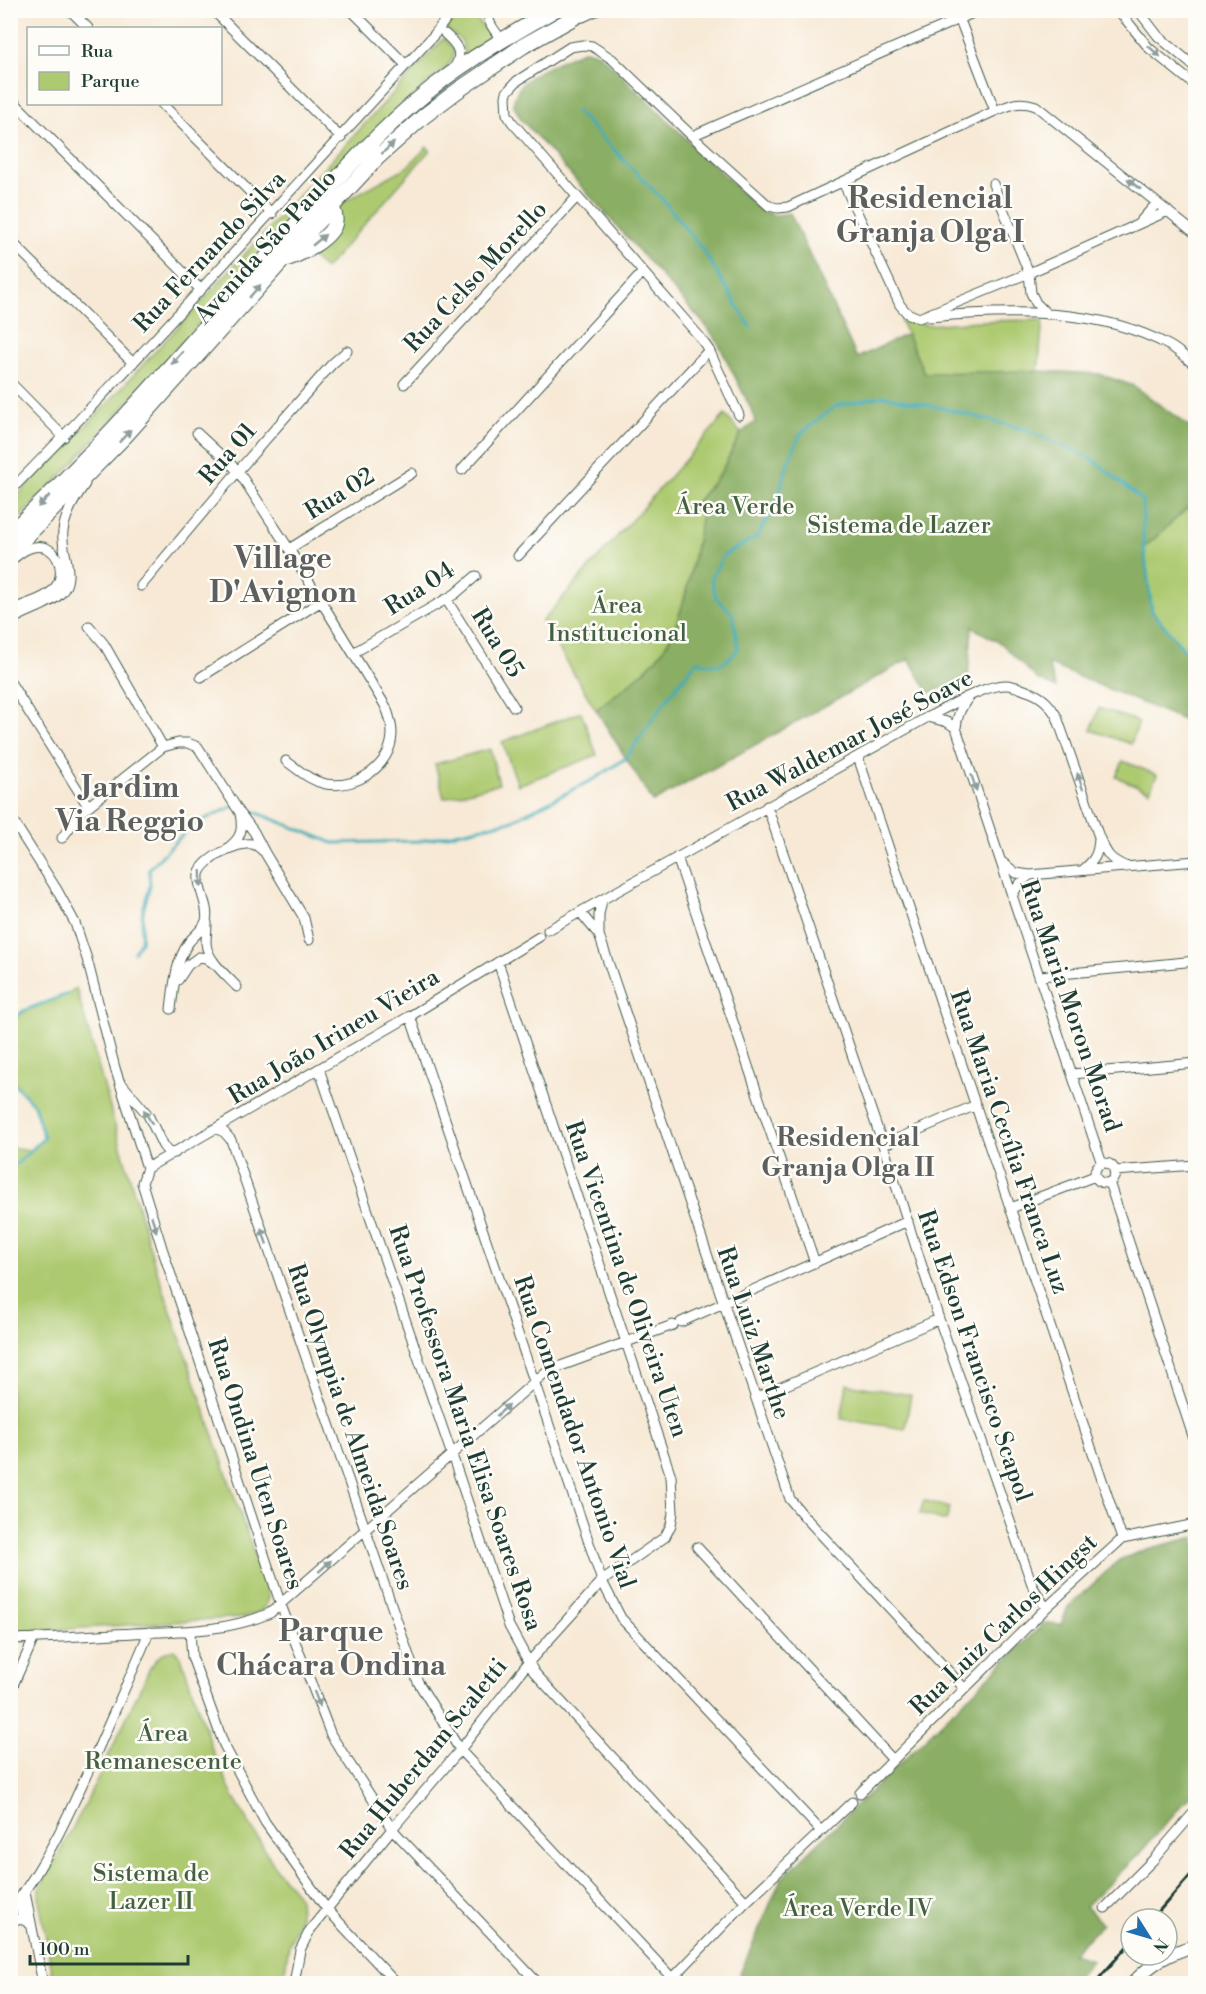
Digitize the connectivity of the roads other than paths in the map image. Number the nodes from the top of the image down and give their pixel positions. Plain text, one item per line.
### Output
1 (70, 10) edge
2 (213, 10) edge
3 (351, 10) edge
4 (454, 10) edge
5 (478, 10) edge
6 (554, 10) edge
7 (587, 10) edge
8 (598, 10) edge
9 (980, 10) edge
10 (1118, 10) edge
11 (1138, 10) edge
12 (488, 14) edge
13 (446, 20) junction
14 (960, 20) junction
15 (564, 23) junction
16 (87, 27) edge
17 (446, 34) junction
18 (434, 35) junction
19 (502, 40) junction
20 (523, 46) junction
21 (406, 65) junction
22 (1196, 68) edge
23 (1196, 86) edge
24 (433, 87) junction
25 (10, 98) edge
26 (163, 105) edge
27 (995, 111) junction
28 (692, 136) junction
29 (341, 138) junction
30 (843, 182) junction
31 (993, 184) dead end
32 (577, 198) junction
33 (1157, 202) junction
34 (1168, 211) junction
35 (272, 214) junction
36 (1136, 226) junction
37 (1196, 234) edge
38 (10, 240) edge
39 (643, 272) junction
40 (1029, 273) junction
41 (201, 290) junction
42 (1047, 314) junction
43 (919, 318) junction
44 (709, 350) junction
45 (347, 351) dead end
46 (133, 363) junction
47 (1196, 366) edge
48 (10, 382) edge
49 (404, 384) dead end
50 (739, 415) dead end
51 (196, 433) dead end
52 (64, 437) junction
53 (99, 463) junction
54 (462, 470) dead end
55 (238, 471) junction
56 (412, 473) dead end
57 (10, 491) edge
58 (10, 533) edge
59 (289, 549) junction
60 (10, 553) edge
61 (518, 556) dead end
62 (10, 561) edge
63 (476, 576) dead end
64 (141, 586) dead end
65 (446, 599) junction
66 (320, 602) junction
67 (12, 610) edge
68 (10, 621) edge
69 (89, 626) dead end
70 (353, 653) junction
71 (201, 677) dead end
72 (10, 682) edge
73 (969, 696) junction
74 (514, 707) dead end
75 (928, 717) junction
76 (956, 728) junction
77 (163, 747) junction
78 (858, 758) junction
79 (286, 761) dead end
80 (88, 806) junction
81 (767, 806) junction
82 (239, 811) junction
83 (10, 816) edge
84 (255, 833) junction
85 (241, 834) junction
86 (1099, 837) junction
87 (62, 838) dead end
88 (249, 844) junction
89 (223, 853) junction
90 (265, 853) junction
91 (677, 857) junction
92 (1000, 860) junction
93 (1196, 861) edge
94 (1127, 867) junction
95 (1082, 870) junction
96 (1030, 875) junction
97 (1012, 897) junction
98 (602, 900) junction
99 (580, 912) junction
100 (207, 917) junction
101 (548, 930) dead end
102 (599, 935) junction
103 (539, 937) dead end
104 (309, 940) dead end
105 (189, 942) junction
106 (206, 945) junction
107 (199, 957) junction
108 (1196, 961) edge
109 (498, 962) junction
110 (221, 969) junction
111 (1040, 976) junction
112 (237, 987) dead end
113 (174, 991) junction
114 (171, 1009) dead end
115 (410, 1016) junction
116 (1196, 1063) edge
117 (320, 1069) junction
118 (1072, 1074) junction
119 (119, 1081) junction
120 (976, 1105) junction
121 (217, 1129) junction
122 (883, 1145) junction
123 (175, 1153) junction
124 (1102, 1164) junction
125 (1196, 1165) edge
126 (147, 1168) junction
127 (1114, 1171) junction
128 (1095, 1176) junction
129 (1109, 1182) junction
130 (1011, 1208) junction
131 (908, 1221) junction
132 (815, 1263) junction
133 (722, 1304) junction
134 (939, 1319) junction
135 (626, 1341) junction
136 (534, 1383) junction
137 (756, 1398) junction
138 (1196, 1445) edge
139 (452, 1455) junction
140 (1196, 1524) edge
141 (364, 1530) junction
142 (1122, 1539) junction
143 (697, 1547) dead end
144 (602, 1581) junction
145 (281, 1605) junction
146 (1046, 1608) junction
147 (149, 1632) junction
148 (190, 1632) junction
149 (34, 1638) junction
150 (10, 1639) edge
151 (528, 1663) junction
152 (964, 1688) junction
153 (10, 1692) edge
154 (460, 1750) junction
155 (893, 1760) junction
156 (860, 1793) dead end
157 (852, 1802) dead end
158 (1196, 1810) edge
159 (392, 1829) junction
160 (821, 1831) junction
161 (25, 1892) junction
162 (746, 1902) junction
163 (326, 1908) junction
164 (1105, 1908) dead end
165 (10, 1911) edge
166 (10, 1921) edge
167 (30, 1925) junction
168 (1196, 1945) edge
169 (669, 1980) edge
170 (43, 1983) edge
171 (294, 1983) edge
172 (397, 1983) edge
173 (539, 1983) edge
174 (1132, 1983) edge

1 - 16 street
2 - 29 street
3 - 21 street
4 - 13 street, Rua Fernando Silva
5 - 12 street
6 - 19 main road, Avenida São Paulo
7 - 15 main road, Avenida São Paulo
8 - 15 street
9 - 14 street
10 -> 23 street
11 - 22 street
12 - 19 street
13 - 17 street
13 - 18 street, Rua Fernando Silva
14 - 27 street
14 - 28 street
15 - 20 main road, Avenida São Paulo
17 - 18 street
17 - 24 street
18 - 21 street, Rua Fernando Silva
19 - 20 main road
19 - 24 main road, Avenida São Paulo
53 -> 20 main road, Avenida São Paulo
21 - 29 street, Rua Fernando Silva
24 -> 58 main road, Avenida São Paulo
25 - 41 street
26 - 35 street
27 - 30 street
33 -> 27 street
28 - 30 street
28 - 32 street
29 - 35 street, Rua Fernando Silva
30 - 43 street
31 - 40 street
32 - 39 street
32 - 49 street, Rua Celso Morello
33 - 34 street
33 - 36 street
34 - 36 street
34 - 37 street
35 - 41 street, Rua Fernando Silva
36 - 40 street
38 - 46 street
39 - 44 street
39 - 54 street
40 - 42 street
40 - 43 street
41 - 46 street, Rua Fernando Silva
42 - 43 street
42 - 47 street
44 - 50 street
44 - 61 street
45 - 55 street, Rua 01
46 - 52 street, Rua Fernando Silva
48 - 52 street
51 - 55 street
52 - 57 street, Rua Fernando Silva
53 - 60 main road, Avenida São Paulo
53 - 68 street
55 - 59 street
55 - 64 street, Rua 01
56 - 59 street, Rua 02
59 - 66 street
62 - 67 street
63 - 65 street, Rua 04
65 - 70 street, Rua 04
65 - 74 street, Rua 05
66 - 70 street
66 - 71 street
69 - 77 street
70 - 79 street
72 - 80 street
73 - 75 street, Rua Waldemar José Soave
73 - 76 street
86 -> 73 street, Rua Waldemar José Soave
75 - 76 street
75 - 78 street, Rua Waldemar José Soave
76 -> 92 street, Rua Maria Moron Morad
77 - 80 street
77 - 82 street
78 - 81 street, Rua Waldemar José Soave
78 - 120 street, Rua Maria Cecília Franca Luz
80 - 87 street
81 - 91 street, Rua Waldemar José Soave
81 - 122 street, Rua Edson Francisco Scapol
82 - 84 street
82 - 85 street
83 - 119 street, Rua Ondina Uten Soares
84 - 85 street
84 - 88 street
84 - 90 street
85 - 88 street
85 - 89 street
86 - 94 street, Rua Waldemar José Soave
86 - 95 street
88 - 89 street
88 - 90 street
89 -> 100 street
90 - 104 street
91 - 98 street, Rua Waldemar José Soave
91 - 132 street
92 - 96 street, Rua Maria Moron Morad
92 - 97 street, Rua Maria Moron Morad
93 - 94 street
94 - 95 street
95 - 96 street
96 - 97 street
97 - 111 street, Rua Maria Moron Morad
98 - 99 street, Rua Waldemar José Soave
98 - 102 street
99 - 101 street, Rua Waldemar José Soave
99 - 102 street
100 - 105 street
100 - 106 street
102 - 133 street, Rua Luiz Marthe
103 - 109 street, Rua João Irineu Vieira
105 - 106 street
105 - 107 street
105 - 113 street
106 - 107 street
106 - 110 street
107 - 110 street
107 - 113 street
108 - 111 street
109 - 115 street, Rua João Irineu Vieira
109 - 135 street, Rua Vicentina de Oliveira Uten
110 - 112 street
111 - 118 street, Rua Maria Moron Morad
113 - 114 street
115 - 117 street, Rua João Irineu Vieira
115 - 136 street, Rua Comendador Antonio Vial
116 - 118 street
117 - 121 street, Rua João Irineu Vieira
117 - 139 street, Rua Professora Maria Elisa Soares Rosa
118 - 124 street, Rua Maria Moron Morad
123 -> 119 street
119 - 126 street, Rua Ondina Uten Soares
120 - 122 street
120 - 130 street, Rua Maria Cecília Franca Luz
121 - 123 street, Rua João Irineu Vieira
141 -> 121 street, Rua Olympia de Almeida Soares
122 - 131 street, Rua Edson Francisco Scapol
123 - 126 street, Rua João Irineu Vieira
124 - 127 street
124 - 128 street
125 - 127 street
126 -> 145 street, Rua Ondina Uten Soares
127 - 129 street
128 - 129 street
128 - 130 street
129 - 138 street
130 - 142 street, Rua Maria Cecília Franca Luz
131 - 132 street
131 - 134 street, Rua Edson Francisco Scapol
132 - 133 street
133 - 135 street
133 - 137 street, Rua Luiz Marthe
134 - 137 street
134 - 146 street, Rua Edson Francisco Scapol
135 - 136 street
135 - 144 street, Rua Vicentina de Oliveira Uten
139 -> 136 street
136 - 144 street, Rua Comendador Antonio Vial
137 - 152 street, Rua Luiz Marthe
139 - 141 street
139 - 151 street, Rua Professora Maria Elisa Soares Rosa
140 - 142 street, Rua Luiz Carlos Hingst
145 -> 141 street
141 - 154 street, Rua Olympia de Almeida Soares
142 - 146 street, Rua Luiz Carlos Hingst
143 - 155 street
144 - 151 street, Rua Huberdam Scaletti
144 - 160 street, Rua Comendador Antonio Vial
145 - 148 street
145 -> 159 street, Rua Ondina Uten Soares
146 - 152 street, Rua Luiz Carlos Hingst
147 - 148 street
147 - 149 street
147 - 161 street
148 - 163 street
149 - 150 street
149 - 153 street
151 - 154 street, Rua Huberdam Scaletti
151 - 162 street, Rua Professora Maria Elisa Soares Rosa
152 - 155 street, Rua Luiz Carlos Hingst
154 - 159 street, Rua Huberdam Scaletti
154 - 169 street, Rua Olympia de Almeida Soares
155 - 156 street, Rua Luiz Carlos Hingst
157 - 160 street
158 - 164 street
159 - 163 street, Rua Huberdam Scaletti
159 - 173 street, Rua Ondina Uten Soares
160 - 162 street
161 - 165 street
161 - 167 street
162 - 169 street
163 - 171 street, Rua Huberdam Scaletti
163 - 172 street
166 - 167 street
167 - 170 street
168 - 174 street

